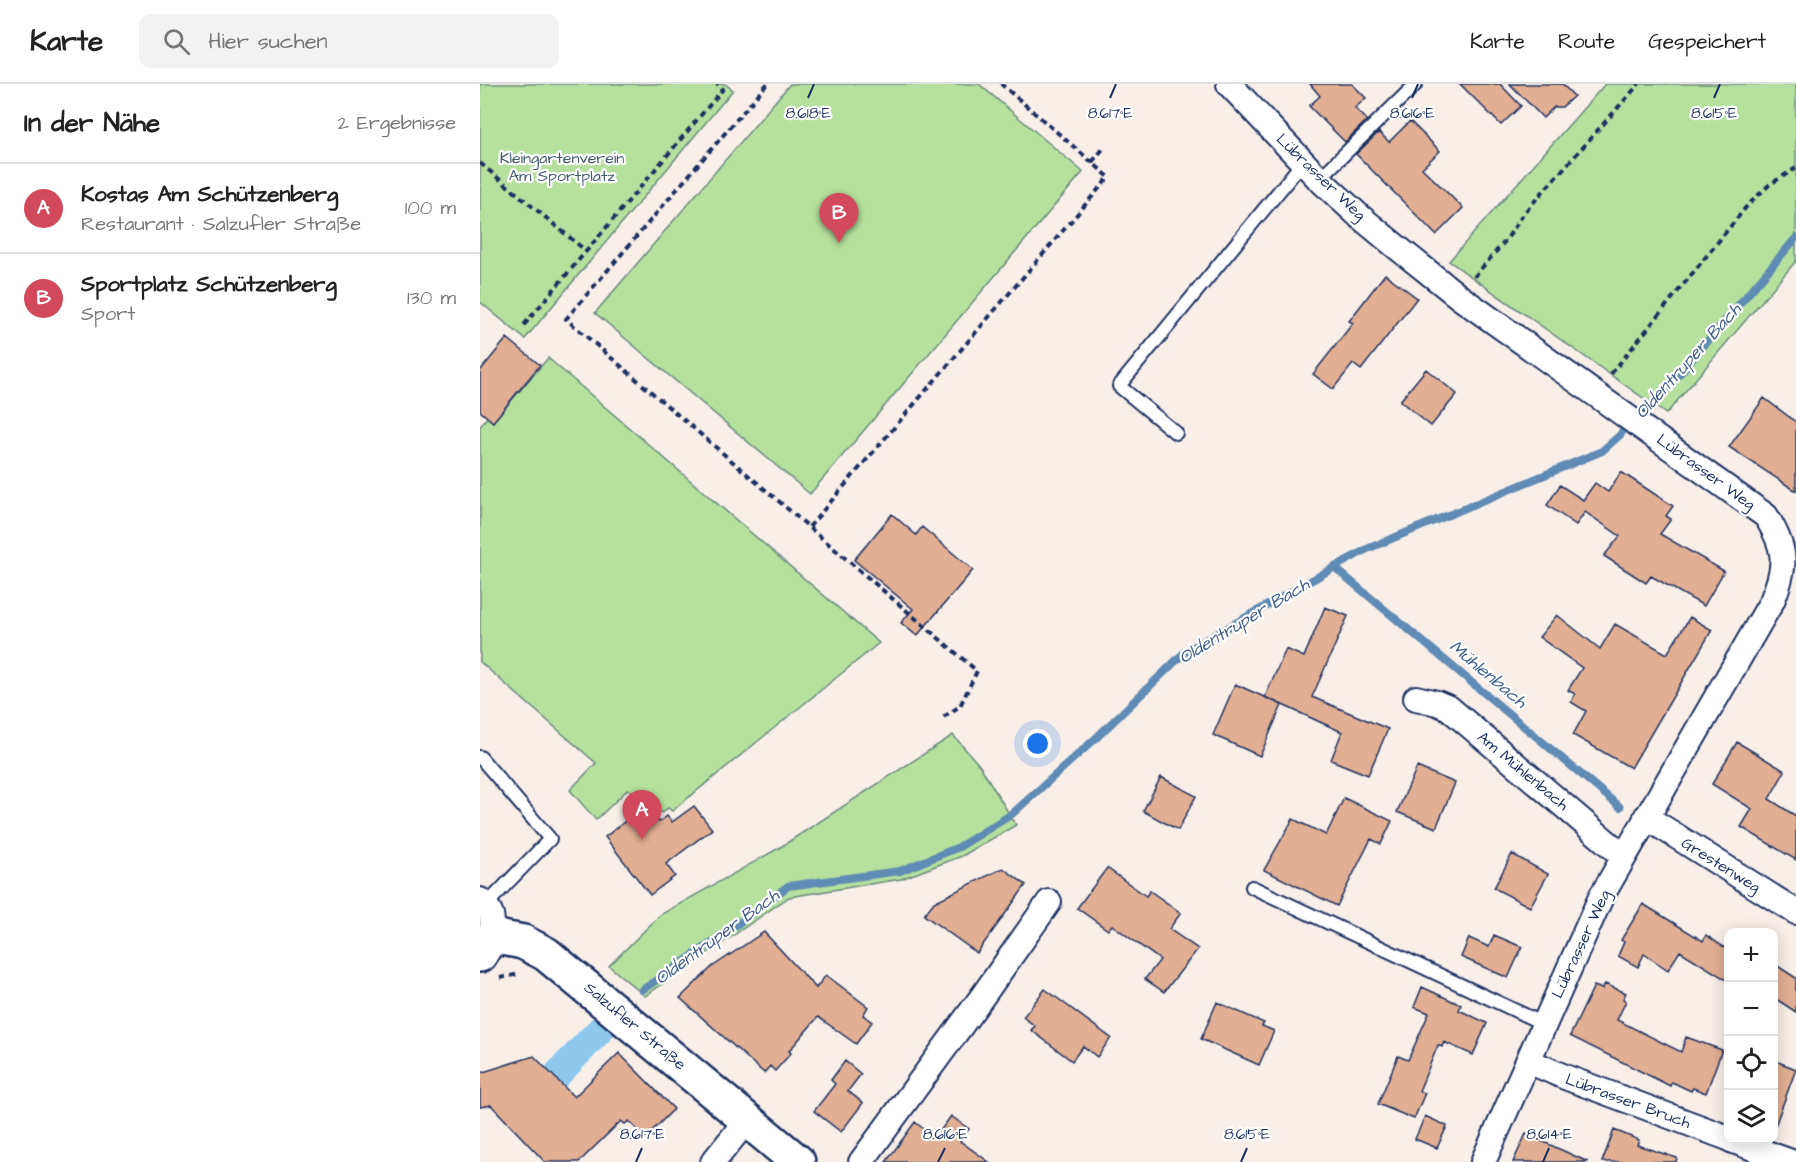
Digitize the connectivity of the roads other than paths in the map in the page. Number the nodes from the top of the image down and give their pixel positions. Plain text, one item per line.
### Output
1 (1229, 84) edge
2 (1416, 84) edge
3 (1311, 170) junction
4 (1176, 433) dead end
5 (1786, 534) edge
6 (1416, 698) dead end
7 (480, 757) edge
8 (1646, 817) junction
9 (1623, 856) junction
10 (1252, 887) dead end
11 (1049, 902) dead end
12 (1796, 912) edge
13 (485, 924) edge
14 (1544, 1024) junction
15 (1528, 1061) junction
16 (747, 1120) junction
17 (1724, 1137) edge
18 (1743, 1144) edge
19 (713, 1162) edge
20 (798, 1162) edge
21 (861, 1162) edge
22 (1483, 1162) edge
23 (1791, 1162) edge

1 - 3 street, Lübrasser Weg
2 - 3 lane
3 - 4 lane
3 - 5 street, Lübrasser Weg
5 - 8 street, Lübrasser Weg
6 - 9 street, Am Mühlenbach
7 - 13 lane
8 - 9 street, Lübrasser Weg
8 - 12 street, Grestenweg
9 - 14 street, Lübrasser Weg
10 - 14 lane
11 - 21 street
13 - 16 street, Salzufler Straße
14 - 15 street, Lübrasser Weg
15 - 17 street, Lübrasser Bruch
15 - 22 street, Lübrasser Weg
16 - 19 street
16 - 20 street, Salzufler Straße
18 - 23 street, Lübrasser Bruch

